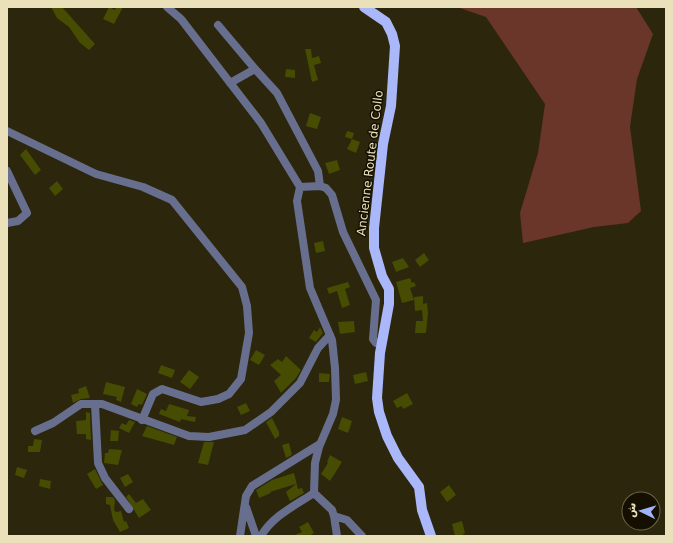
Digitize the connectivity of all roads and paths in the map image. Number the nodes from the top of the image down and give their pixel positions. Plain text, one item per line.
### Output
1 (167, 7) edge
2 (364, 7) edge
3 (218, 25) dead end
4 (255, 69) junction
5 (230, 83) junction
6 (7, 131) edge
7 (7, 171) edge
8 (320, 186) junction
9 (300, 187) junction
10 (7, 223) edge
11 (330, 335) junction
12 (382, 345) junction
13 (95, 404) junction
14 (142, 420) junction
15 (35, 431) dead end
16 (320, 444) junction
17 (314, 493) junction
18 (246, 506) junction
19 (128, 509) dead end
20 (334, 516) junction
21 (240, 536) edge
22 (256, 536) edge
23 (261, 536) edge
24 (337, 536) edge
25 (362, 536) edge
26 (431, 536) edge

1 - 5 street
2 - 12 main road, Ancienne Route de Collo
3 - 4 street
4 - 5 street
4 - 8 street
5 - 9 street
6 - 14 street
7 - 10 street
8 - 9 street
8 - 12 street
9 - 11 street
11 - 14 street
11 - 16 street
12 - 26 main road, Ancienne Route de Collo
13 - 14 street
13 - 15 street
13 - 19 street
16 - 17 street
16 - 18 street
17 - 20 street
17 - 23 street
18 - 21 street
18 - 22 street
20 - 24 street
20 - 25 street

